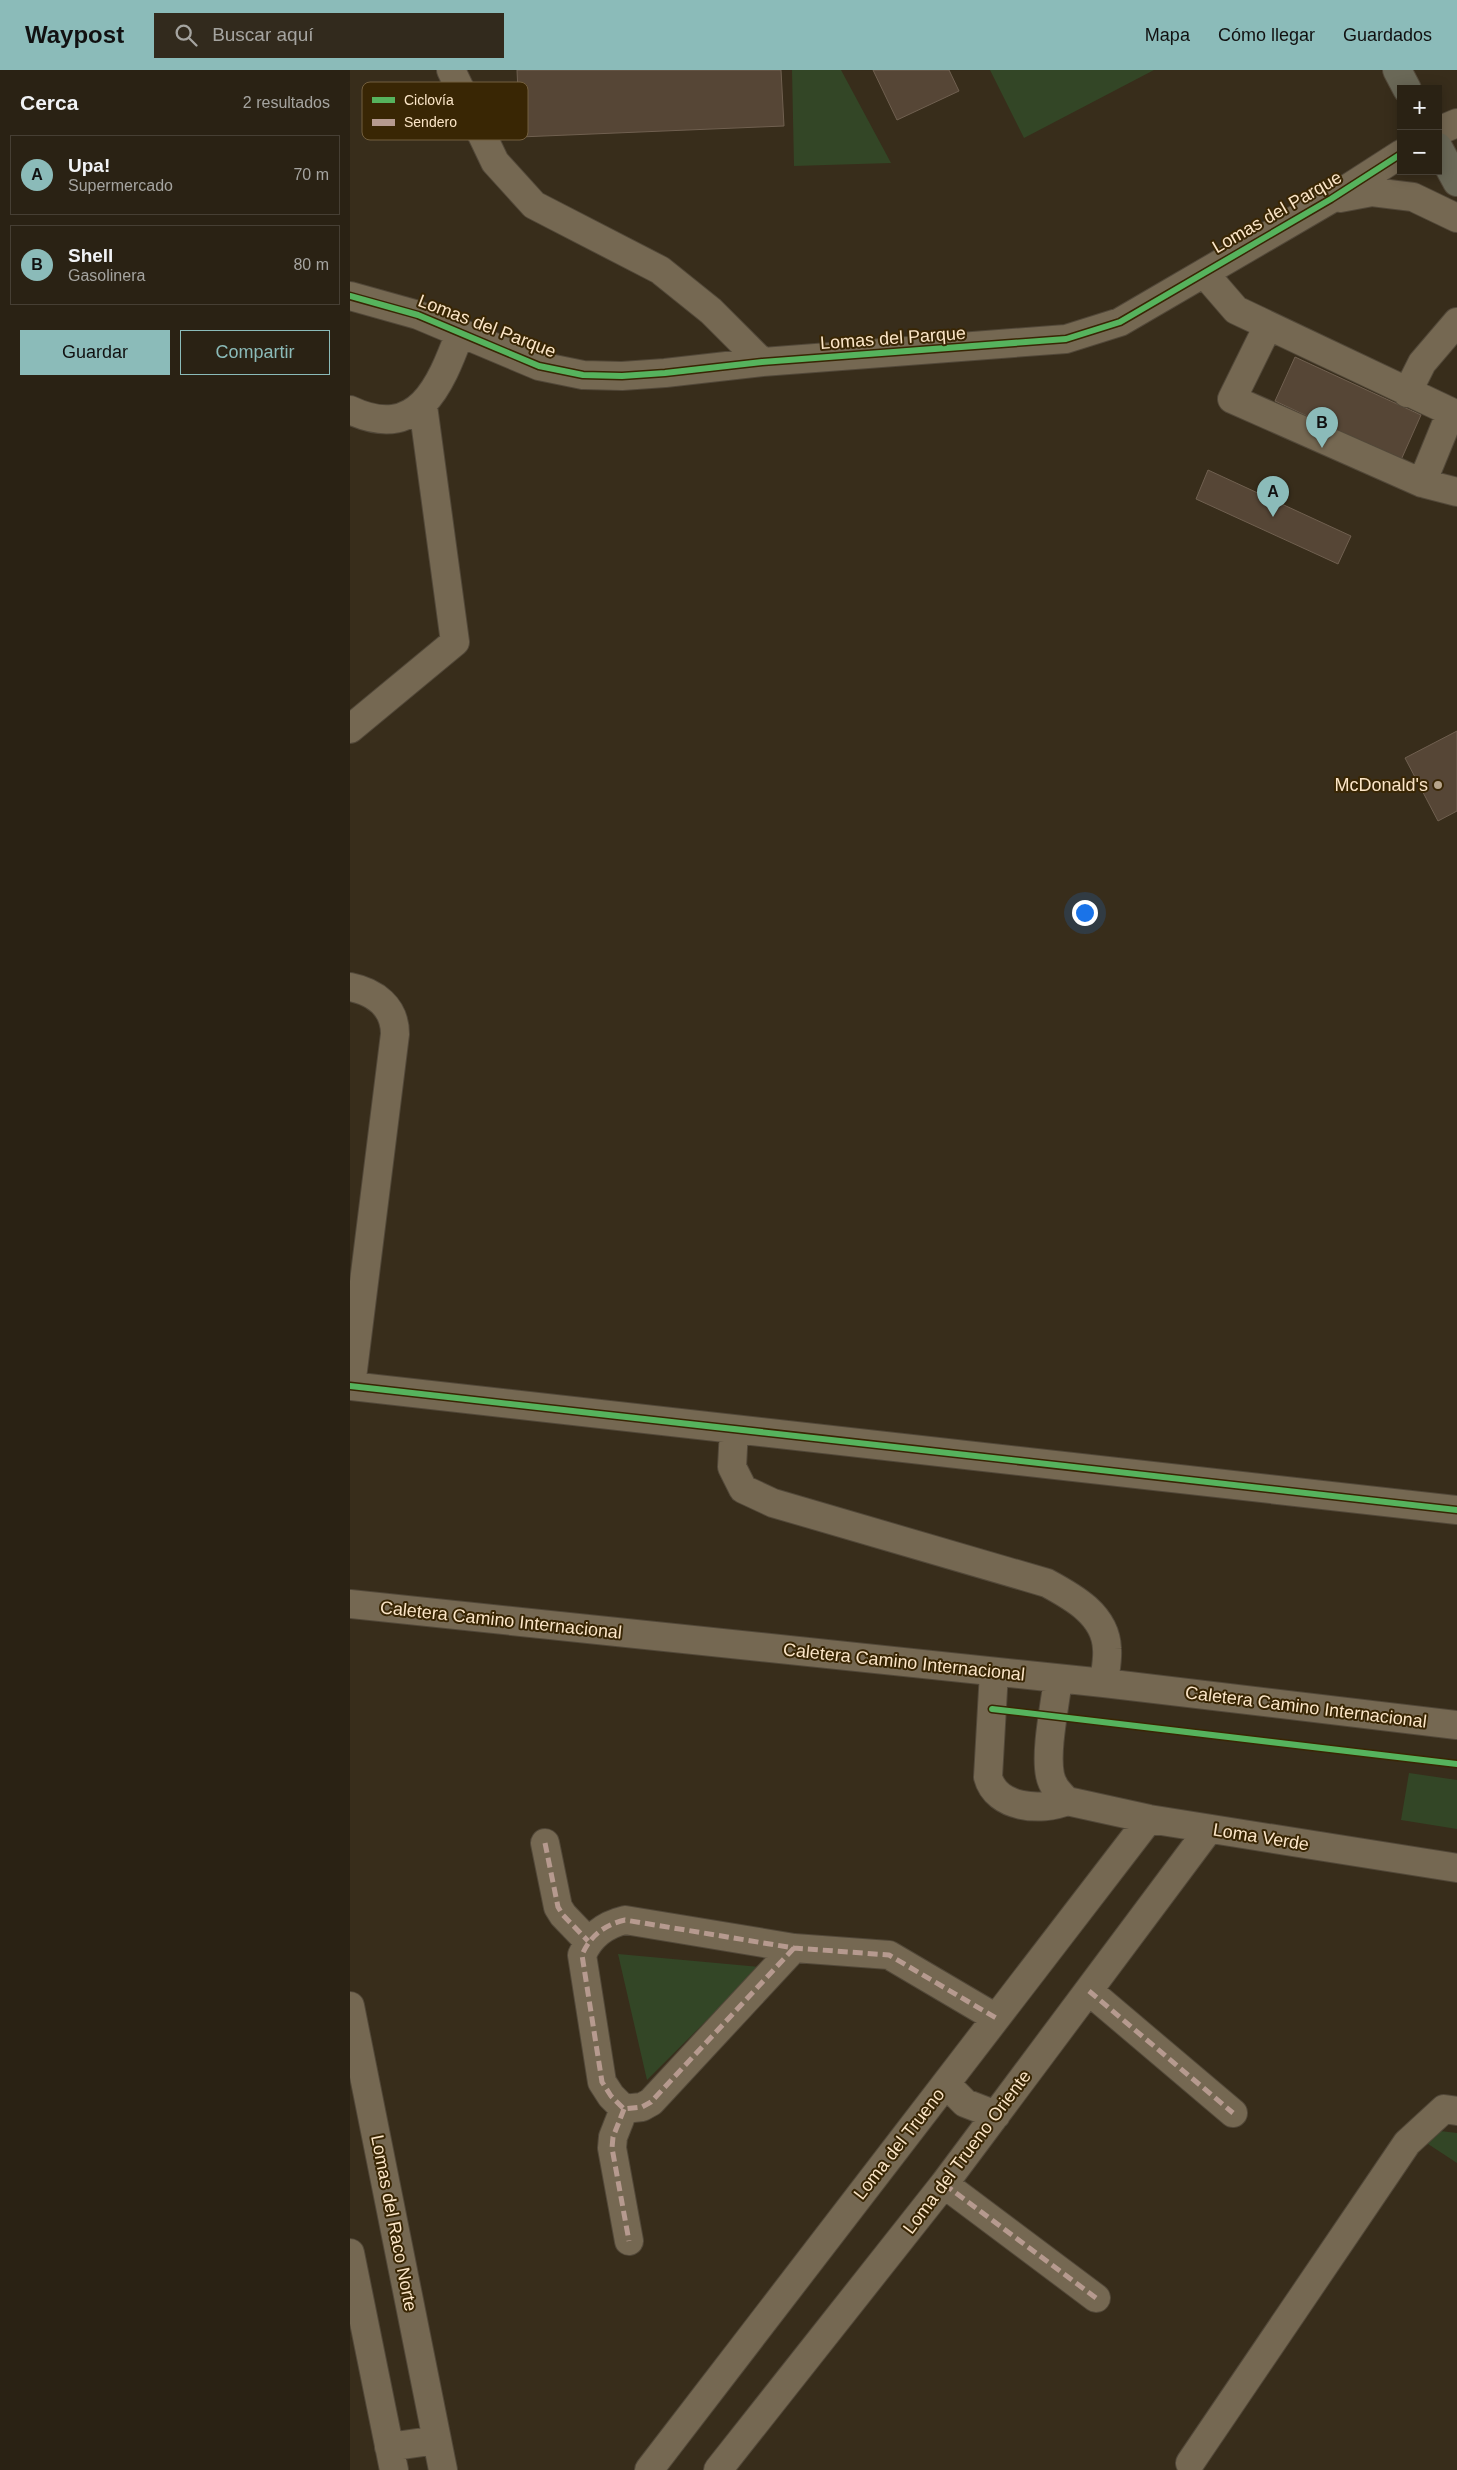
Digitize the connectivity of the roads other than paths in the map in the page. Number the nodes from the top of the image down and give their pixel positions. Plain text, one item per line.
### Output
1 (451, 70) edge
2 (1397, 70) edge
3 (457, 82) edge
4 (1406, 85) edge
5 (1457, 122) edge
6 (1442, 128) edge
7 (484, 140) edge
8 (1442, 154) edge
9 (1397, 157) edge
10 (1457, 182) edge
11 (1331, 199) junction
12 (1457, 218) edge
13 (1204, 273) junction
14 (351, 298) edge
15 (1457, 322) edge
16 (1268, 326) junction
17 (460, 332) junction
18 (762, 362) junction
19 (1407, 393) junction
20 (423, 406) junction
21 (350, 410) edge
22 (1422, 483) junction
23 (1457, 492) edge
24 (350, 729) edge
25 (350, 987) edge
26 (351, 1386) edge
27 (734, 1430) junction
28 (1457, 1510) edge
29 (350, 1604) edge
30 (994, 1672) junction
31 (1058, 1679) junction
32 (1104, 1683) junction
33 (1457, 1725) edge
34 (1067, 1801) junction
35 (1149, 1819) junction
36 (1208, 1829) junction
37 (545, 1843) dead end
38 (1457, 1868) edge
39 (588, 1942) junction
40 (794, 1948) junction
41 (1089, 1992) junction
42 (350, 2006) edge
43 (996, 2018) junction
44 (946, 2084) junction
45 (624, 2109) junction
46 (1457, 2111) edge
47 (1233, 2113) dead end
48 (996, 2115) junction
49 (944, 2184) junction
50 (629, 2241) dead end
51 (350, 2254) edge
52 (1096, 2298) dead end
53 (437, 2440) junction
54 (392, 2459) edge
55 (1190, 2462) dead end
56 (443, 2470) edge
57 (649, 2470) edge
58 (718, 2470) edge

1 - 3 street
2 - 4 main road
5 - 6 street
7 - 18 street
8 - 10 main road
9 - 11 street, Lomas del Parque
11 - 12 street, Lomas del Parque
11 - 13 street, Lomas del Parque
13 - 16 street
13 - 18 street, Lomas del Parque
14 - 17 street, Lomas del Parque
15 - 19 street
16 - 19 street
16 - 22 street
17 - 18 street, Lomas del Parque
17 - 20 street, Lomas del Parque
19 - 22 street
20 - 21 street, Lomas del Parque
20 - 24 street
22 - 23 street
25 - 26 street
26 - 27 street
27 - 28 street
27 - 32 street
29 - 30 street, Caletera Camino Internacional
30 - 31 street, Caletera Camino Internacional
30 - 34 street, Loma Verde
31 - 32 street, Caletera Camino Internacional
31 - 34 street
32 - 33 street, Caletera Camino Internacional
34 - 35 street, Loma Verde
35 - 36 street, Loma Verde
35 - 43 street, Loma del Trueno
36 - 38 street, Loma Verde
36 - 41 street, Loma del Trueno Oriente
37 - 39 street
39 - 40 street
39 - 45 street
40 - 43 street
40 - 45 street
41 - 47 street
41 - 48 street, Loma del Trueno Oriente
42 - 53 street, Lomas del Raco Norte
43 - 44 street, Loma del Trueno
44 - 48 street
44 - 57 street, Loma del Trueno
45 - 50 street
46 - 55 street
48 - 49 street, Loma del Trueno Oriente
49 - 52 street
49 - 58 street, Loma del Trueno Oriente
51 - 54 street
53 - 54 street
53 - 56 street, Lomas del Raco Norte

